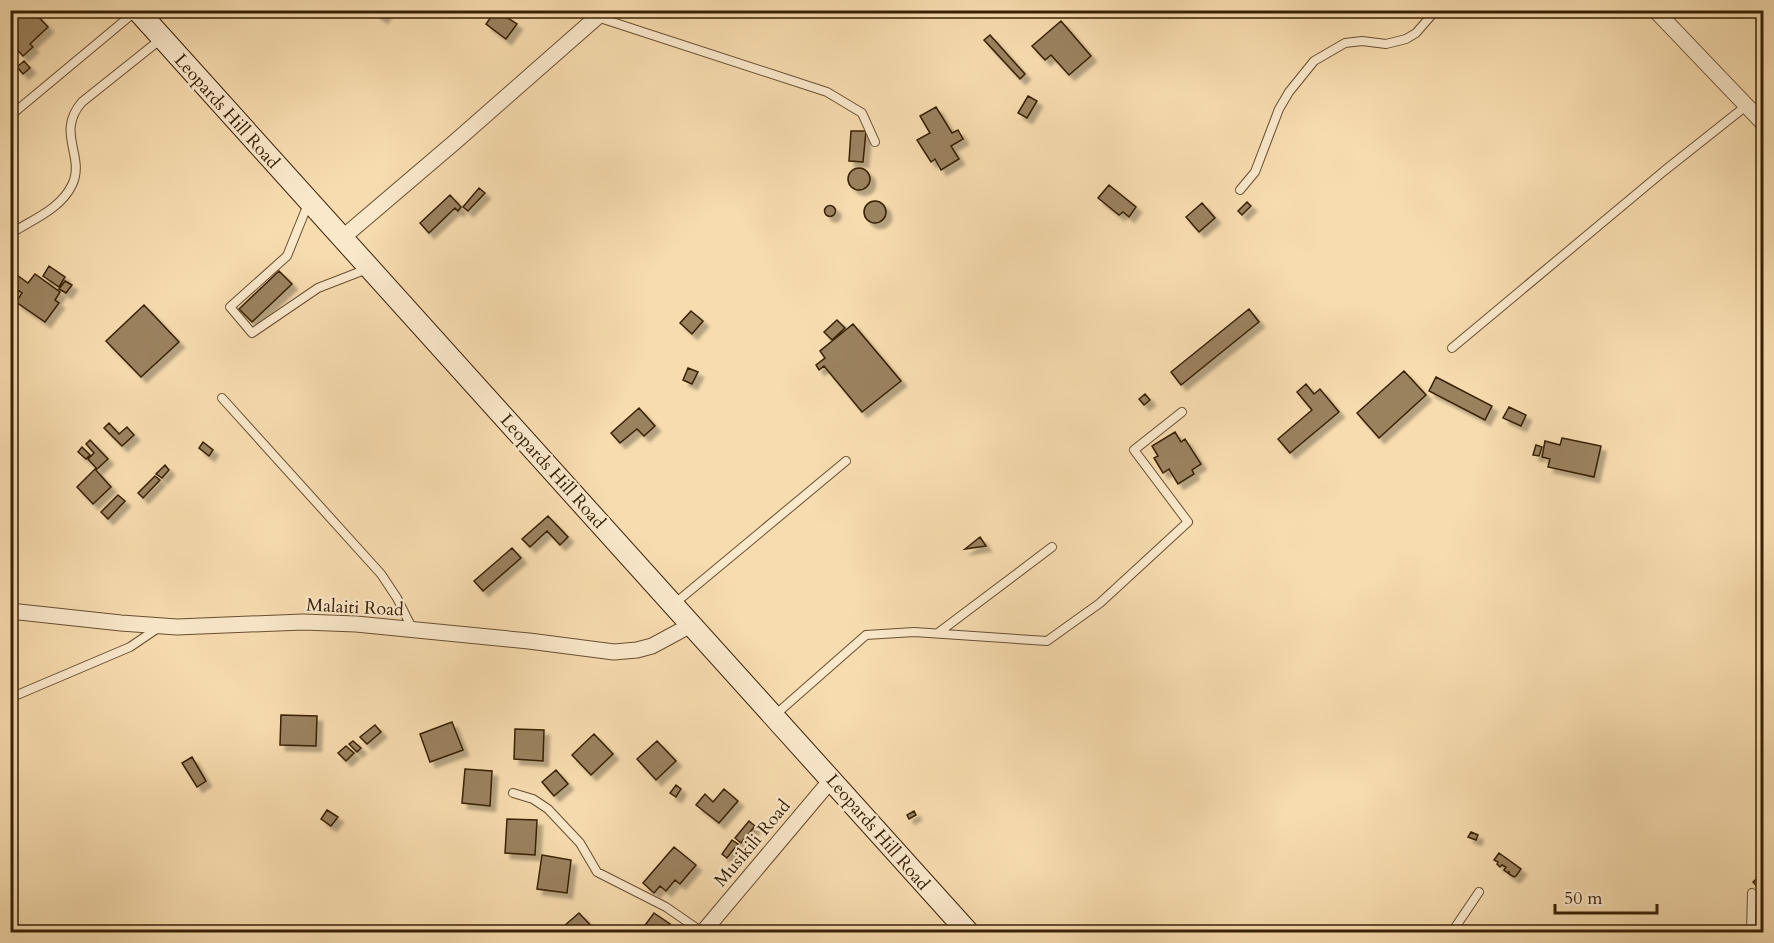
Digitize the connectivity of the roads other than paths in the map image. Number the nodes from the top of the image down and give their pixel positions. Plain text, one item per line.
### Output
1 (137, 10) edge
2 (1436, 10) edge
3 (1655, 10) edge
4 (601, 14) edge
5 (162, 38) junction
6 (1746, 106) junction
7 (10, 116) edge
8 (1764, 124) edge
9 (875, 142) dead end
10 (1240, 190) dead end
11 (309, 202) junction
12 (10, 234) edge
13 (341, 238) junction
14 (369, 268) junction
15 (1452, 348) dead end
16 (222, 398) dead end
17 (1182, 412) dead end
18 (846, 461) dead end
19 (1052, 547) dead end
20 (673, 605) junction
21 (10, 611) edge
22 (691, 625) junction
23 (162, 626) junction
24 (413, 630) junction
25 (938, 633) junction
26 (10, 698) edge
27 (774, 716) junction
28 (831, 780) junction
29 (513, 793) dead end
30 (1479, 892) dead end
31 (1752, 893) dead end
32 (703, 933) edge
33 (968, 933) edge
34 (1452, 933) edge
35 (1751, 933) edge

1 - 5 main road, Leopards Hill Road
1 - 7 lane
2 - 10 lane
3 - 6 street
4 - 9 lane
4 - 13 street
5 - 11 main road, Leopards Hill Road
5 - 12 lane
6 - 8 street
6 - 15 lane
11 - 13 main road, Leopards Hill Road
11 - 14 lane
13 - 14 main road, Leopards Hill Road
14 - 20 main road, Leopards Hill Road
16 - 24 lane
17 - 25 lane
18 - 20 lane
19 - 25 lane
20 - 22 main road, Leopards Hill Road
21 - 23 street, Malaiti Road
22 - 24 street, Malaiti Road
22 - 27 main road, Leopards Hill Road
23 - 24 street, Malaiti Road
23 - 26 lane
25 - 27 lane
27 - 28 main road, Leopards Hill Road
28 - 32 street, Musikili Road
28 - 33 main road, Leopards Hill Road
29 - 32 lane
30 - 34 lane
31 - 35 lane

